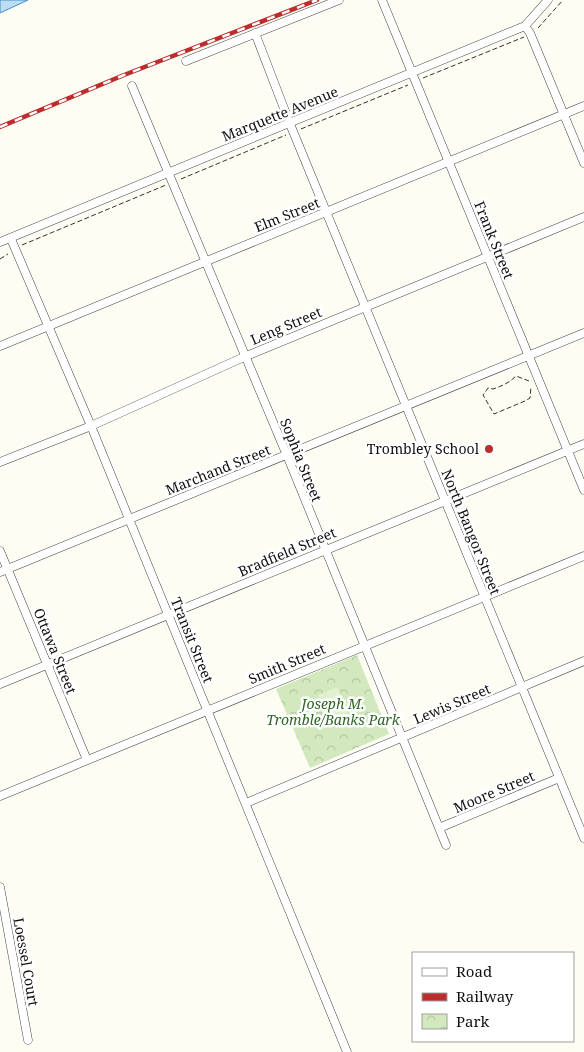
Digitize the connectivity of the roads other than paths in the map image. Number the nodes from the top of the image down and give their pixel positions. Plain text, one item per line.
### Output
1 (339, 0) edge
2 (382, 0) edge
3 (548, 0) edge
4 (524, 26) junction
5 (255, 33) junction
6 (186, 61) dead end
7 (412, 74) junction
8 (132, 86) dead end
9 (584, 106) edge
10 (563, 114) junction
11 (290, 124) junction
12 (448, 161) junction
13 (584, 163) edge
14 (168, 173) junction
15 (327, 212) junction
16 (584, 217) edge
17 (12, 239) junction
18 (0, 242) edge
19 (0, 247) edge
20 (487, 257) junction
21 (206, 262) junction
22 (366, 306) junction
23 (49, 326) junction
24 (584, 333) edge
25 (0, 346) edge
26 (528, 356) junction
27 (244, 357) junction
28 (407, 405) junction
29 (91, 426) junction
30 (584, 444) edge
31 (568, 451) junction
32 (286, 455) junction
33 (0, 462) edge
34 (584, 490) edge
35 (446, 501) junction
36 (129, 520) junction
37 (324, 550) junction
38 (0, 551) edge
39 (584, 556) edge
40 (4, 571) edge
41 (484, 596) junction
42 (169, 615) junction
43 (364, 646) junction
44 (584, 661) edge
45 (46, 664) junction
46 (0, 684) edge
47 (522, 688) junction
48 (208, 711) junction
49 (404, 738) junction
50 (87, 760) junction
51 (559, 778) junction
52 (0, 796) edge
53 (246, 803) junction
54 (439, 828) junction
55 (584, 838) edge
56 (446, 845) dead end
57 (0, 887) edge
58 (28, 1040) dead end
59 (347, 1052) edge

1 - 5 street
2 - 7 street, Frank Street
3 - 4 street, Marquette Avenue
4 - 7 street, Marquette Avenue
4 - 10 street
5 - 6 street
5 - 11 street, North Bangor Street
7 - 11 street, Marquette Avenue
7 - 12 street, Frank Street
8 - 14 street, Sophia Street
9 - 10 street, Elm Street
10 - 12 street, Elm Street
10 - 13 street
11 - 14 street, Marquette Avenue
11 - 15 street, North Bangor Street
12 - 15 street, Elm Street
12 - 20 street, Frank Street
14 - 17 street, Marquette Avenue
14 - 21 street, Sophia Street
15 - 21 street, Elm Street
15 - 22 street, North Bangor Street
16 - 20 street, Leng Street
17 - 18 street, Marquette Avenue
17 - 19 street, Marquette Avenue
17 - 23 street, Transit Street
20 - 22 street, Leng Street
20 - 26 street, Frank Street
21 - 23 street, Elm Street
21 - 27 street, Sophia Street
22 - 27 street, Leng Street
22 - 28 street, North Bangor Street
23 - 25 street, Elm Street
23 - 29 street, Transit Street
24 - 26 street, Marchand Street
26 - 28 street, Marchand Street
26 - 31 street, Frank Street
27 - 29 street, Leng Street
27 - 32 street, Sophia Street
28 - 32 street, Marchand Street
28 - 35 street, North Bangor Street
29 - 33 street, Leng Street
29 - 36 street, Transit Street
30 - 31 street, Bradfield Street
31 - 34 street, Frank Street
31 - 35 street, Bradfield Street
32 - 36 street, Marchand Street
32 - 37 street, Sophia Street
35 - 37 street, Bradfield Street
35 - 41 street, North Bangor Street
36 - 40 street, Marchand Street
36 - 42 street, Transit Street
37 - 42 street, Bradfield Street
37 - 43 street, Sophia Street
38 - 40 street, Ottawa Street
39 - 41 street, Smith Street
40 - 45 street, Ottawa Street
41 - 43 street, Smith Street
41 - 47 street, North Bangor Street
42 - 45 street, Bradfield Street
42 - 48 street, Transit Street
43 - 48 street, Smith Street
43 - 49 street, Sophia Street
44 - 47 street, Lewis Street
45 - 46 street, Bradfield Street
45 - 50 street, Ottawa Street
47 - 49 street, Lewis Street
47 - 51 street, North Bangor Street
48 - 50 street, Smith Street
48 - 53 street, Transit Street
49 - 53 street, Lewis Street
49 - 54 street, Sophia Street
50 - 52 street, Smith Street
51 - 54 street, Moore Street
51 - 55 street, North Bangor Street
53 - 59 street, Transit Street
54 - 56 street, Sophia Street
57 - 58 street, Loessel Court

